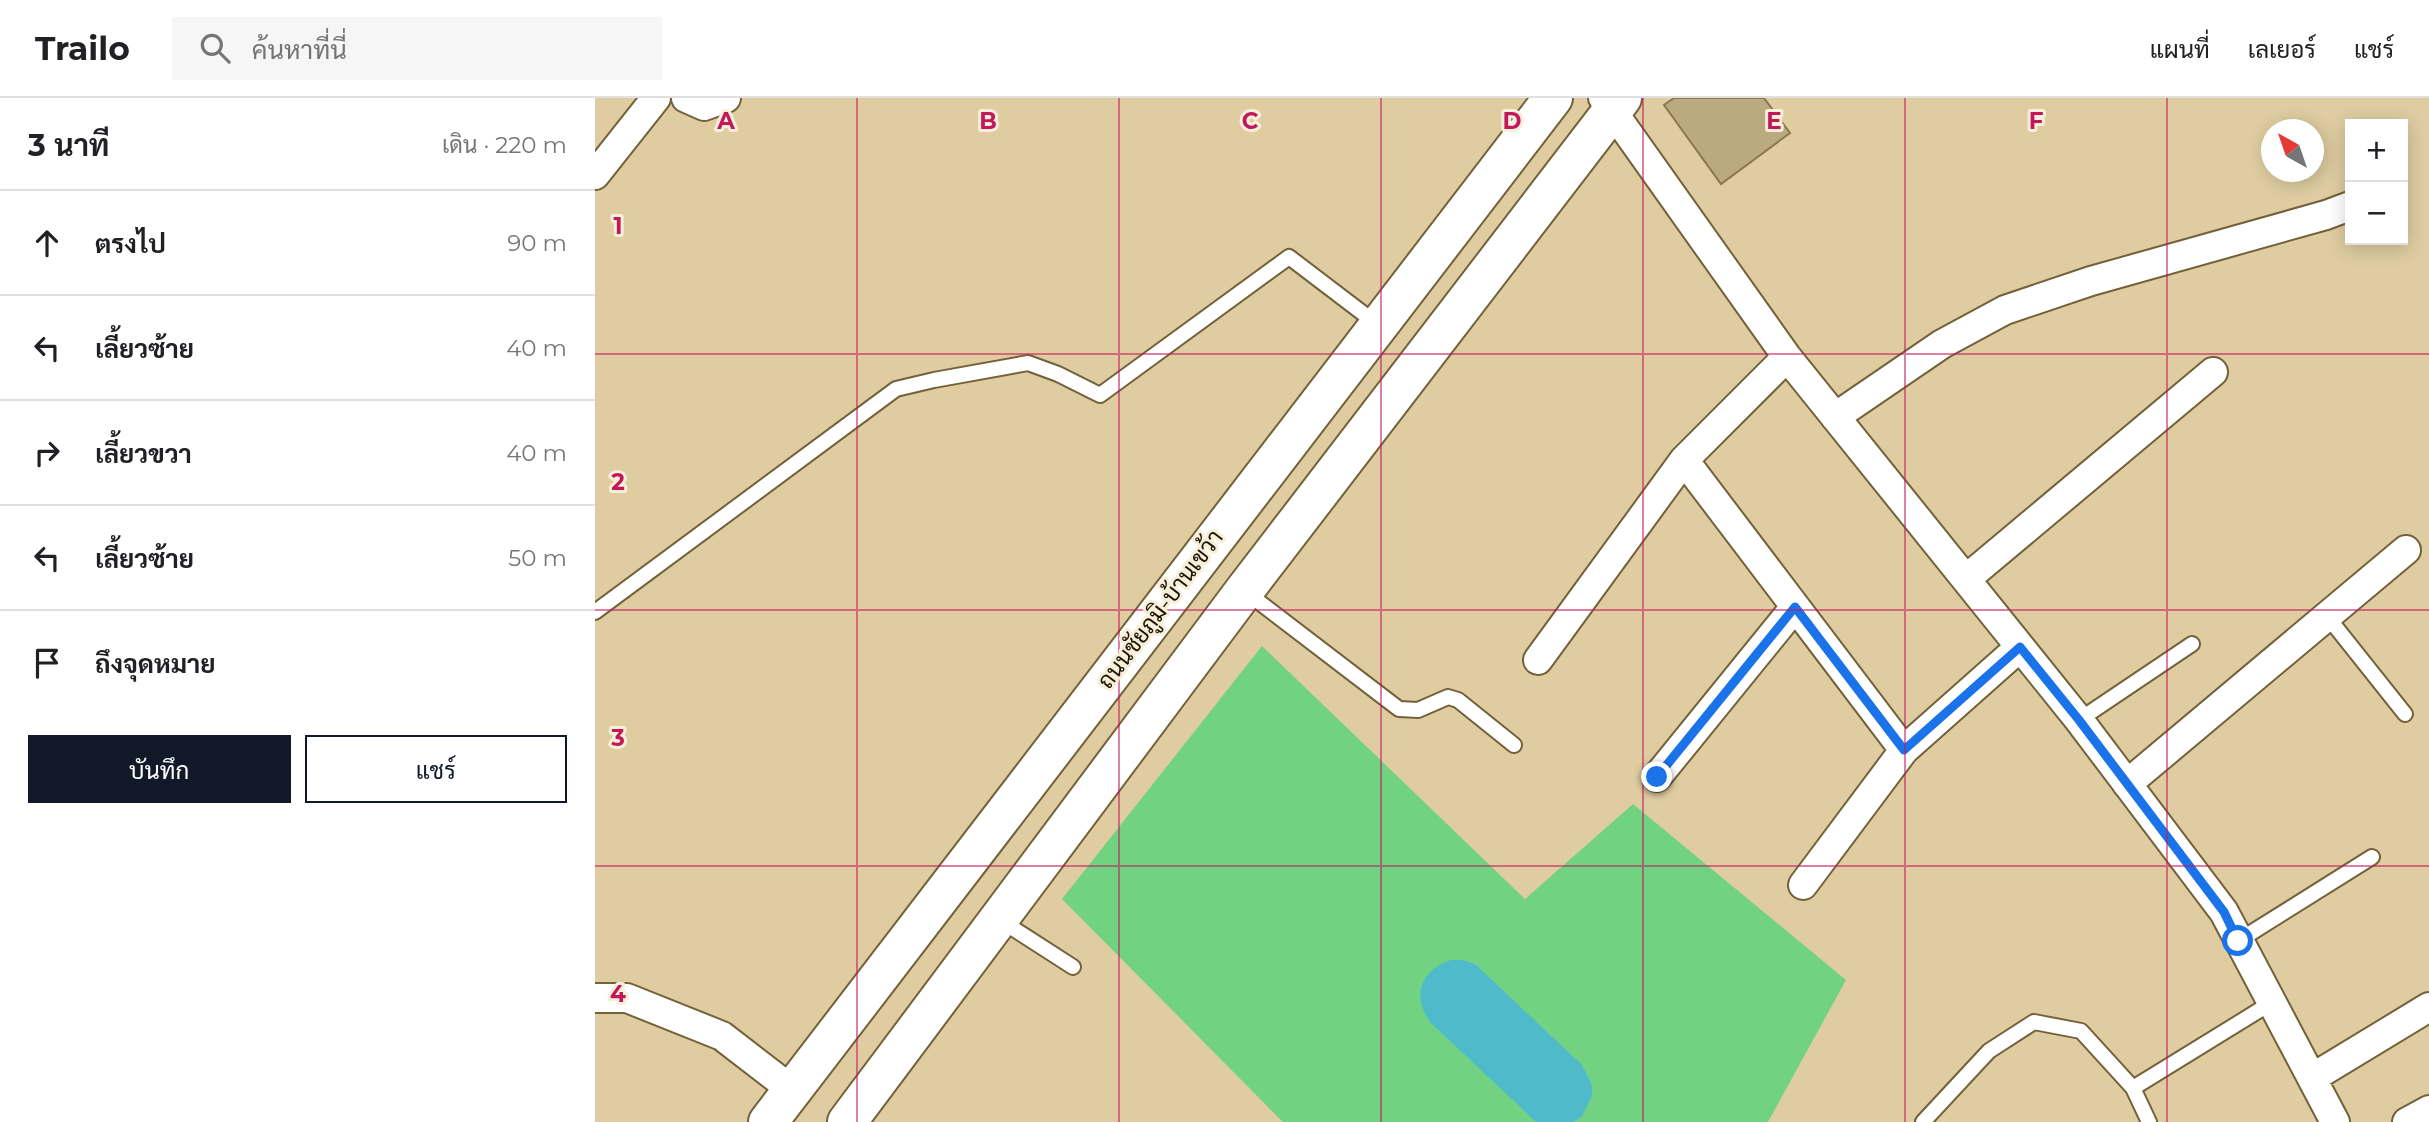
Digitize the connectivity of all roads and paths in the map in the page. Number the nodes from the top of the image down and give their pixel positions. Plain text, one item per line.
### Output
1 (656, 98) edge
2 (686, 98) edge
3 (726, 98) edge
4 (1553, 98) edge
5 (1612, 102) edge
6 (595, 175) edge
7 (2345, 208) edge
8 (1378, 325) junction
9 (1787, 357) junction
10 (2213, 372) dead end
11 (1835, 417) junction
12 (1684, 460) junction
13 (2406, 550) dead end
14 (1966, 579) junction
15 (1244, 591) junction
16 (1795, 607) junction
17 (595, 611) edge
18 (2327, 617) junction
19 (2192, 644) dead end
20 (2020, 647) junction
21 (1538, 660) dead end
22 (2405, 714) dead end
23 (2079, 720) junction
24 (1514, 745) dead end
25 (1904, 750) junction
26 (1657, 777) dead end
27 (2127, 784) junction
28 (2372, 857) dead end
29 (1803, 885) dead end
30 (999, 919) junction
31 (2238, 941) junction
32 (1073, 967) dead end
33 (595, 998) edge
34 (2271, 1003) junction
35 (2429, 1007) edge
36 (2312, 1078) junction
37 (2133, 1088) junction
38 (792, 1090) junction
39 (2429, 1110) edge
40 (768, 1122) edge
41 (847, 1122) edge
42 (1923, 1122) edge
43 (2149, 1122) edge
44 (2335, 1122) edge
45 (2407, 1122) edge

1 - 6 street
2 - 3 street
4 - 8 main road, ถนนชัยภูมิ-บ้านเขว้า
5 - 9 street
5 - 15 main road
7 - 11 street
8 - 17 lane
8 - 38 main road, ถนนชัยภูมิ-บ้านเขว้า
9 - 11 street
9 - 12 street
10 - 14 street
11 - 14 street
12 - 16 street
12 - 21 street
13 - 18 street
14 - 20 street
15 - 24 lane
15 - 30 main road
16 - 25 street
16 - 26 street
18 - 22 lane
18 - 27 street
19 - 23 lane
20 - 23 street
20 - 25 street
23 - 27 street
25 - 29 street
27 - 31 street
28 - 31 lane
30 - 32 lane
30 - 41 main road
31 - 34 street
33 - 38 street
34 - 36 street
34 - 37 lane
35 - 36 street
36 - 44 street
37 - 42 lane
37 - 43 lane
38 - 40 main road, ถนนชัยภูมิ-บ้านเขว้า
39 - 45 street

